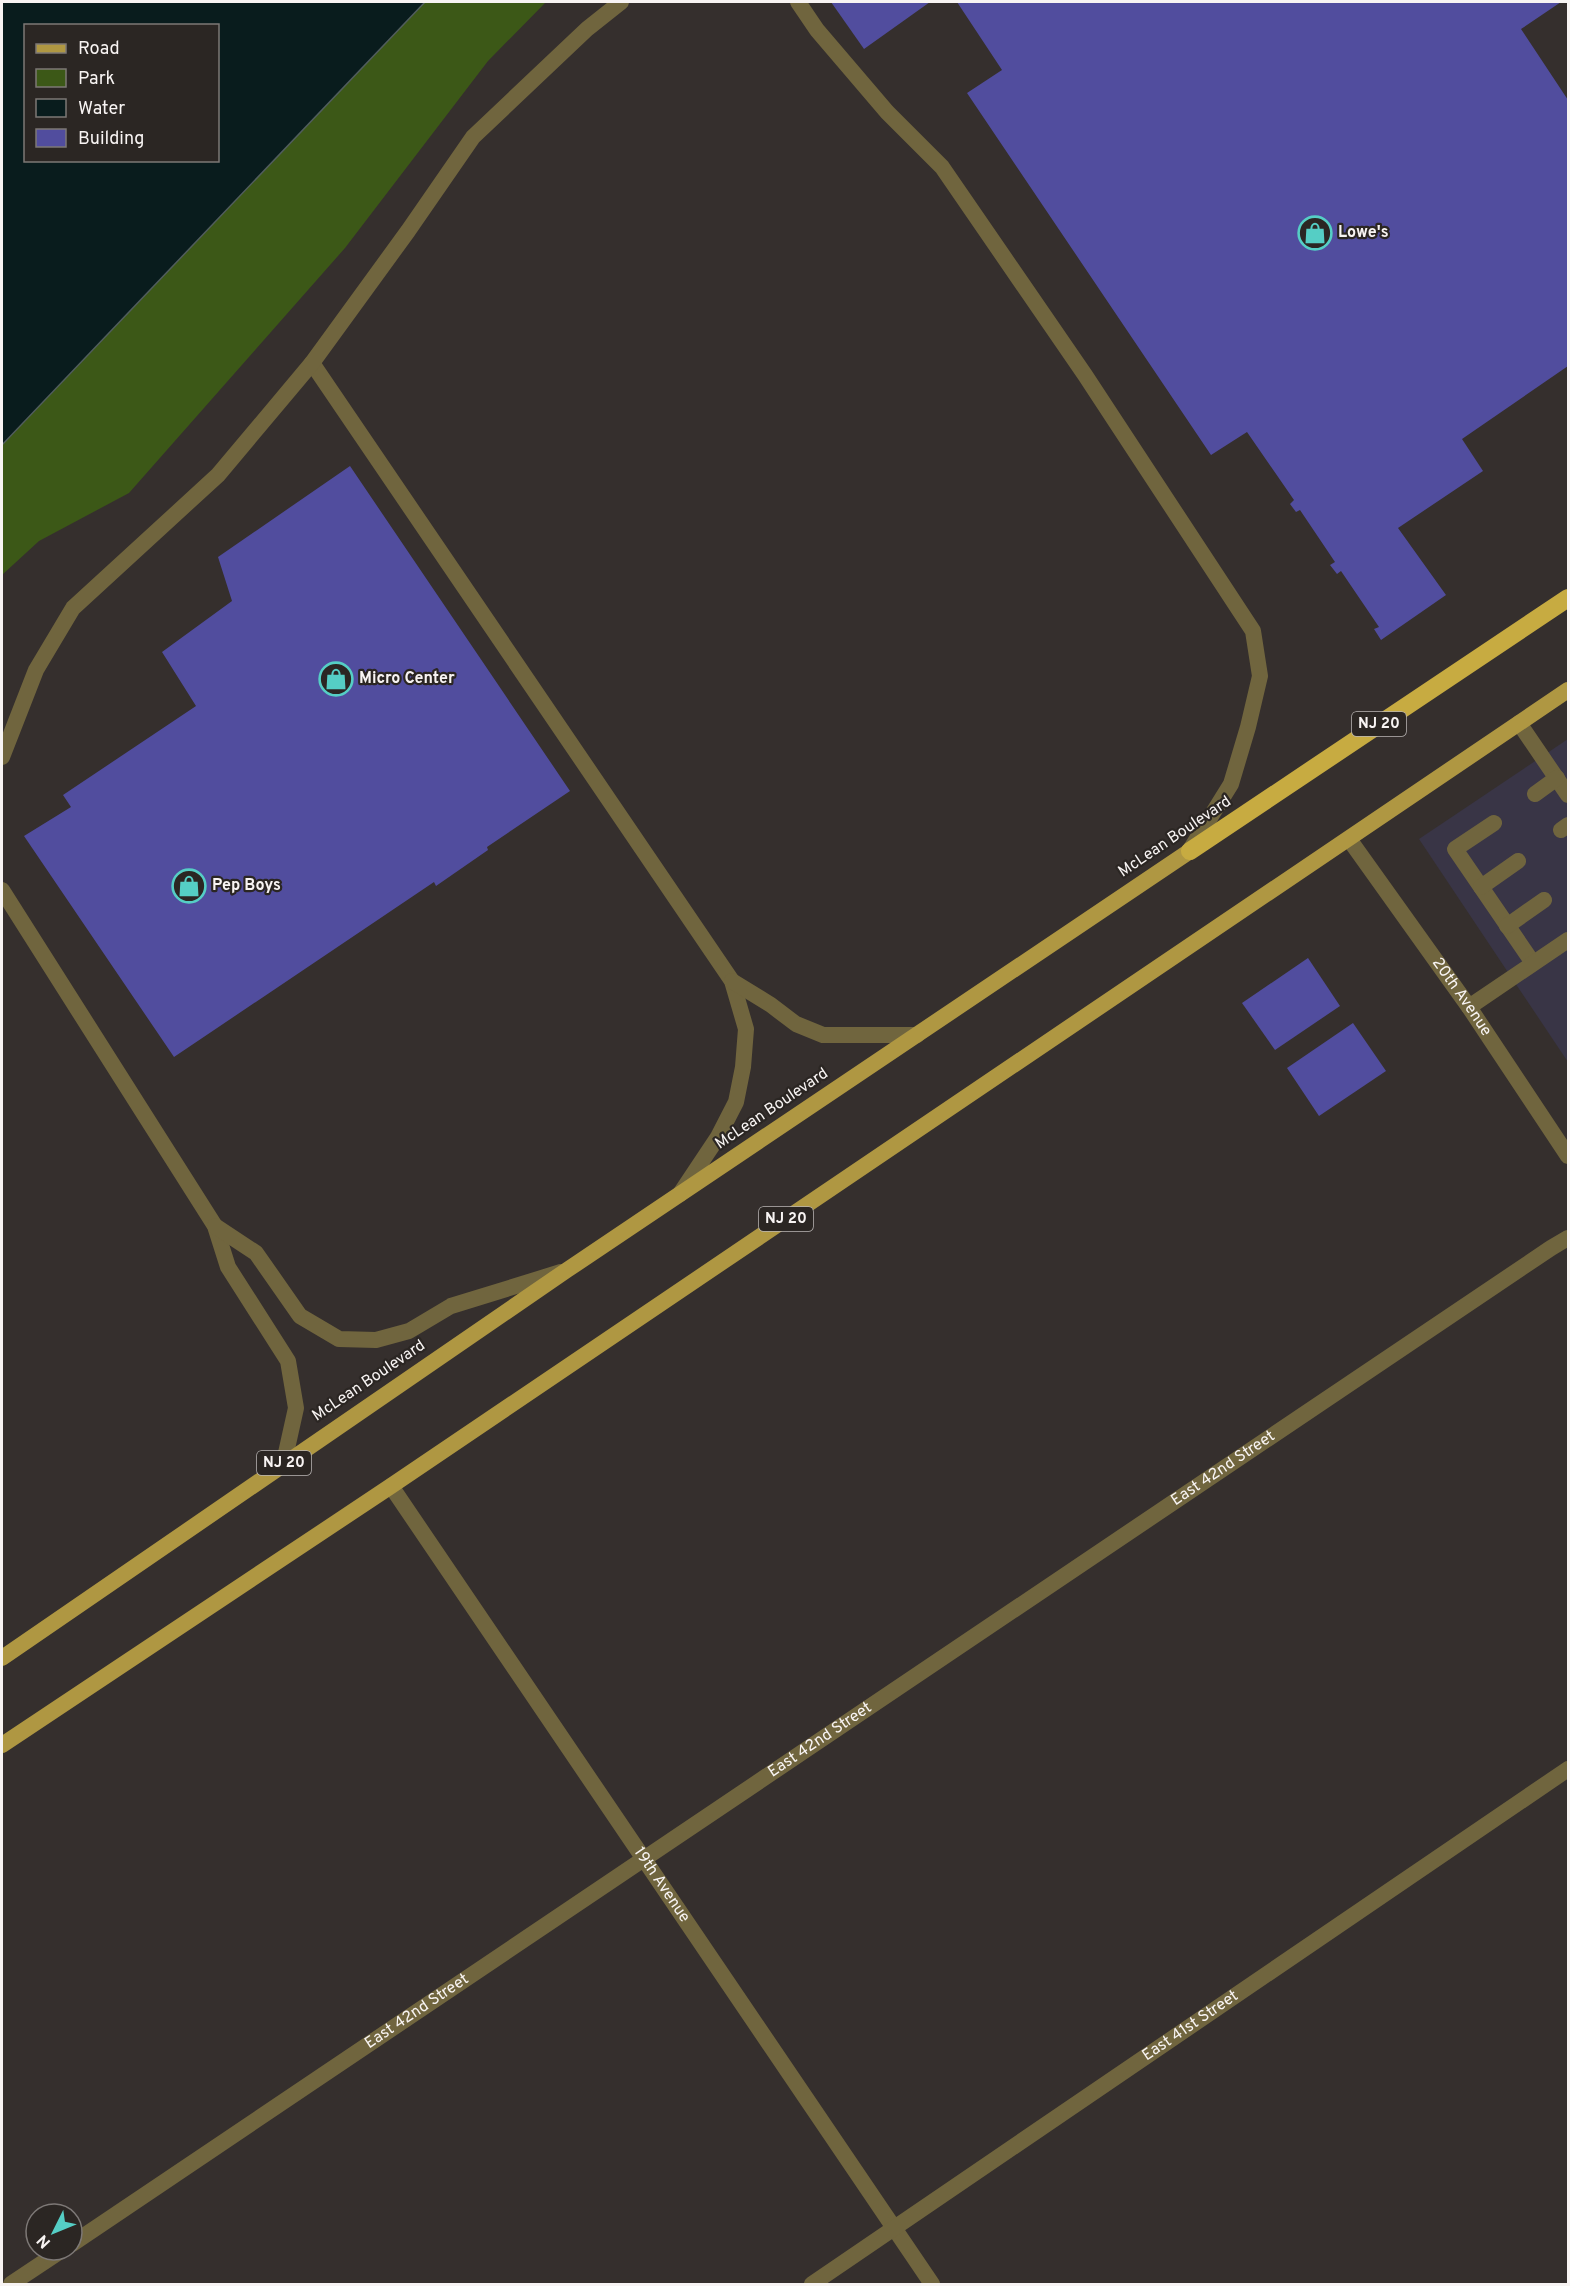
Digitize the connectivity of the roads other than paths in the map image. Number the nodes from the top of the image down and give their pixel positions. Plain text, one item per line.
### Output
1 (621, 2) edge
2 (798, 2) edge
3 (312, 363) junction
4 (1569, 598) edge
5 (1569, 690) edge
6 (1519, 723) junction
7 (2, 756) edge
8 (1557, 778) junction
9 (1535, 794) dead end
10 (1569, 795) edge
11 (1494, 823) dead end
12 (1349, 839) junction
13 (1190, 851) junction
14 (1518, 861) dead end
15 (1481, 887) junction
16 (2, 890) edge
17 (1544, 900) dead end
18 (1507, 926) junction
19 (1569, 940) edge
20 (1533, 963) junction
21 (732, 981) junction
22 (1469, 1007) junction
23 (917, 1035) junction
24 (1569, 1156) edge
25 (679, 1194) junction
26 (215, 1226) junction
27 (1569, 1238) edge
28 (567, 1270) junction
29 (284, 1462) junction
30 (391, 1485) junction
31 (2, 1658) edge
32 (2, 1745) edge
33 (1569, 1769) edge
34 (644, 1858) junction
35 (895, 2229) junction
36 (84, 2236) edge
37 (45, 2262) edge
38 (11, 2284) edge
39 (813, 2284) edge
40 (932, 2284) edge

1 - 3 street
2 - 13 street
3 - 7 street
3 - 21 street
4 - 13 highway, McLean Boulevard / NJ 20
5 - 6 main road, NJ 20
6 - 8 street
6 - 12 main road, NJ 20
8 - 9 street
8 - 10 street
11 - 15 street
12 - 22 street, 20th Avenue
12 - 30 main road, NJ 20
13 - 23 main road, McLean Boulevard / NJ 20
14 - 15 street
15 - 18 street
16 - 26 street
17 - 18 street
18 - 20 street
19 - 20 street
20 - 22 street
21 - 23 street
21 - 25 street
22 - 24 street, 20th Avenue
23 - 25 main road, McLean Boulevard / NJ 20
25 - 28 main road, McLean Boulevard / NJ 20
26 - 28 street
26 - 29 street
27 - 34 street, East 42nd Street
28 - 29 main road, McLean Boulevard / NJ 20
29 - 31 main road, McLean Boulevard / NJ 20
30 - 32 main road, NJ 20
30 - 34 street, 19th Avenue
33 - 35 street, East 41st Street
34 - 35 street, 19th Avenue
34 - 36 street, East 42nd Street
35 - 39 street, East 41st Street
35 - 40 street, 19th Avenue
37 - 38 street

